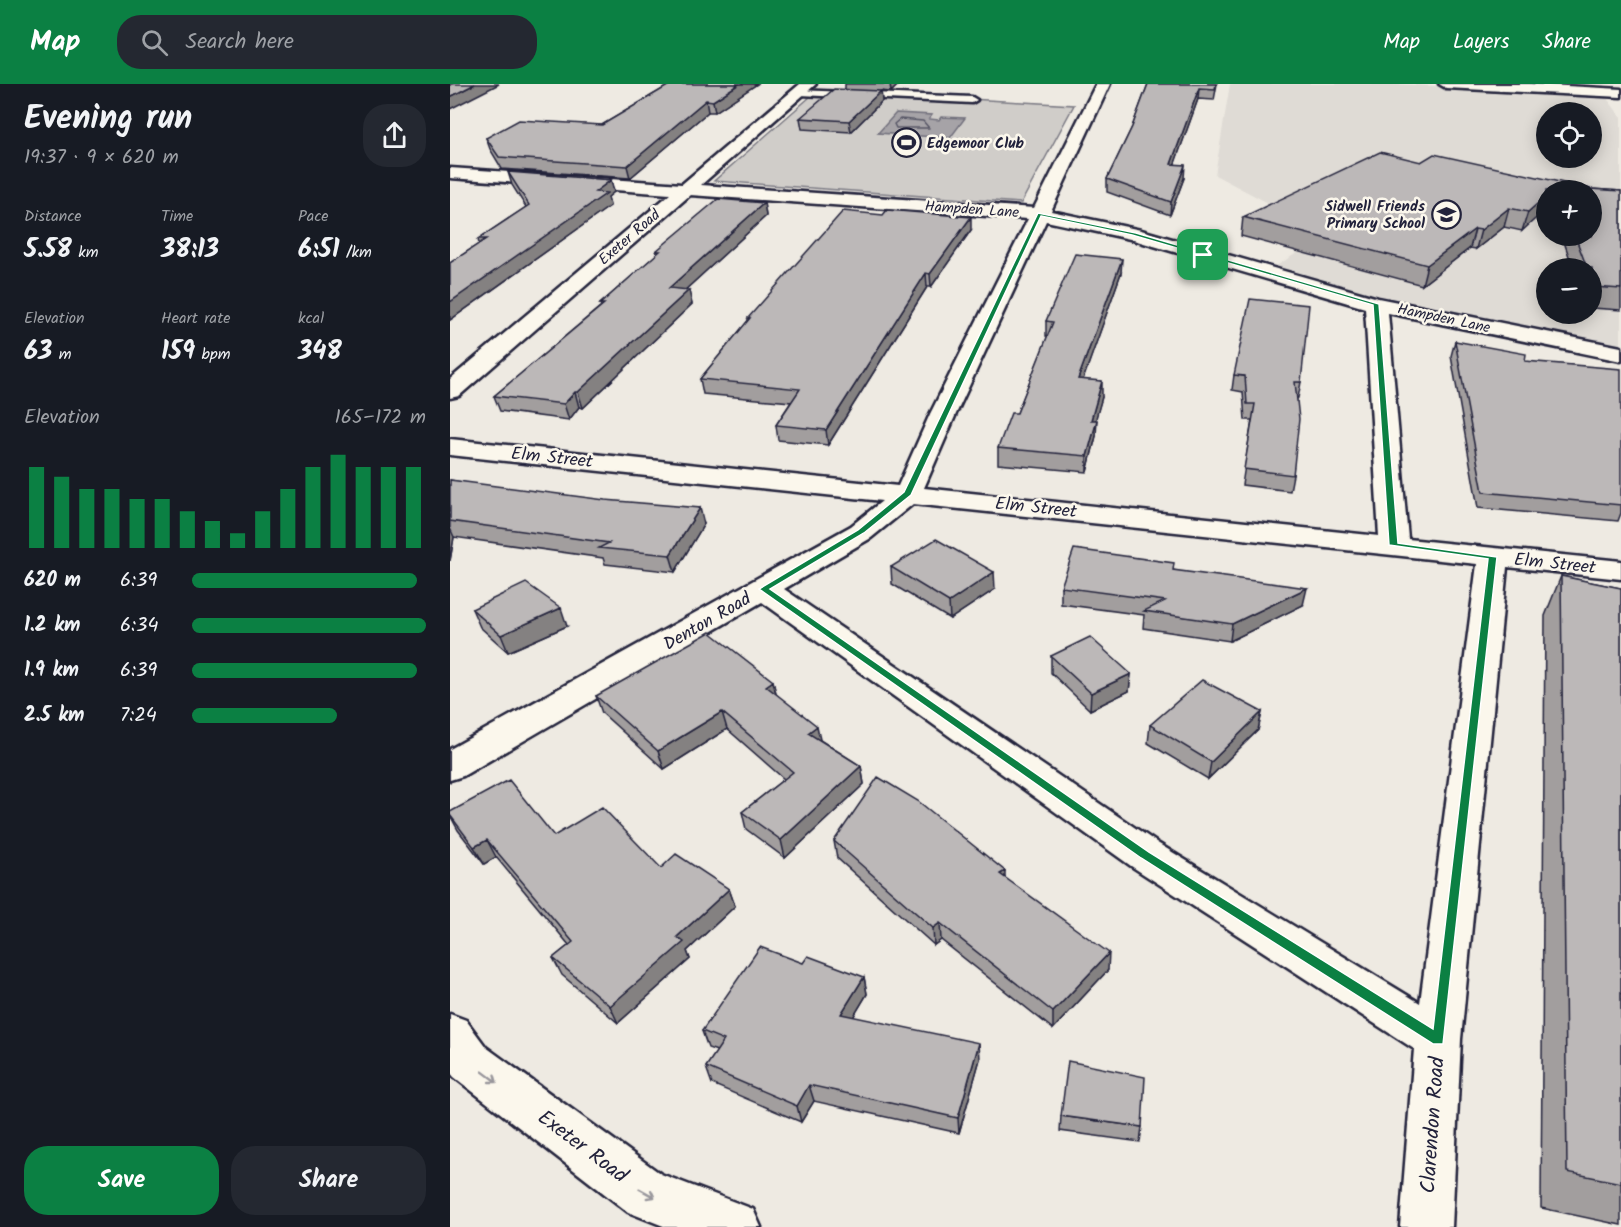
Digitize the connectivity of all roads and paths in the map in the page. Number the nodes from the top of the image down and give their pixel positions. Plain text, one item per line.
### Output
1 (1103, 84) edge
2 (1446, 84) edge
3 (804, 88) edge
4 (1618, 97) edge
5 (972, 100) dead end
6 (450, 173) edge
7 (684, 189) junction
8 (1040, 214) junction
9 (1376, 304) junction
10 (1621, 354) edge
11 (450, 391) edge
12 (450, 447) edge
13 (908, 494) junction
14 (1394, 545) junction
15 (1492, 557) junction
16 (1621, 570) edge
17 (764, 589) junction
18 (450, 766) edge
19 (450, 1035) edge
20 (1438, 1039) junction
21 (735, 1227) edge
22 (1426, 1227) edge

1 - 8 street, Denton Road
2 - 4 street
3 - 5 lane
3 - 7 street, Exeter Road
6 - 7 street, Hampden Lane
7 - 8 street, Hampden Lane
7 - 11 street, Exeter Road
8 - 9 street, Hampden Lane
8 - 13 street, Denton Road
9 - 10 street, Hampden Lane
9 - 14 street
12 - 13 street, Elm Street
13 - 14 street, Elm Street
13 - 17 street, Denton Road
14 - 15 street, Elm Street
15 - 16 street, Elm Street
15 - 20 street, Clarendon Road
17 - 18 street, Denton Road
17 - 20 street
19 -> 21 street, Exeter Road
20 - 22 street, Clarendon Road

